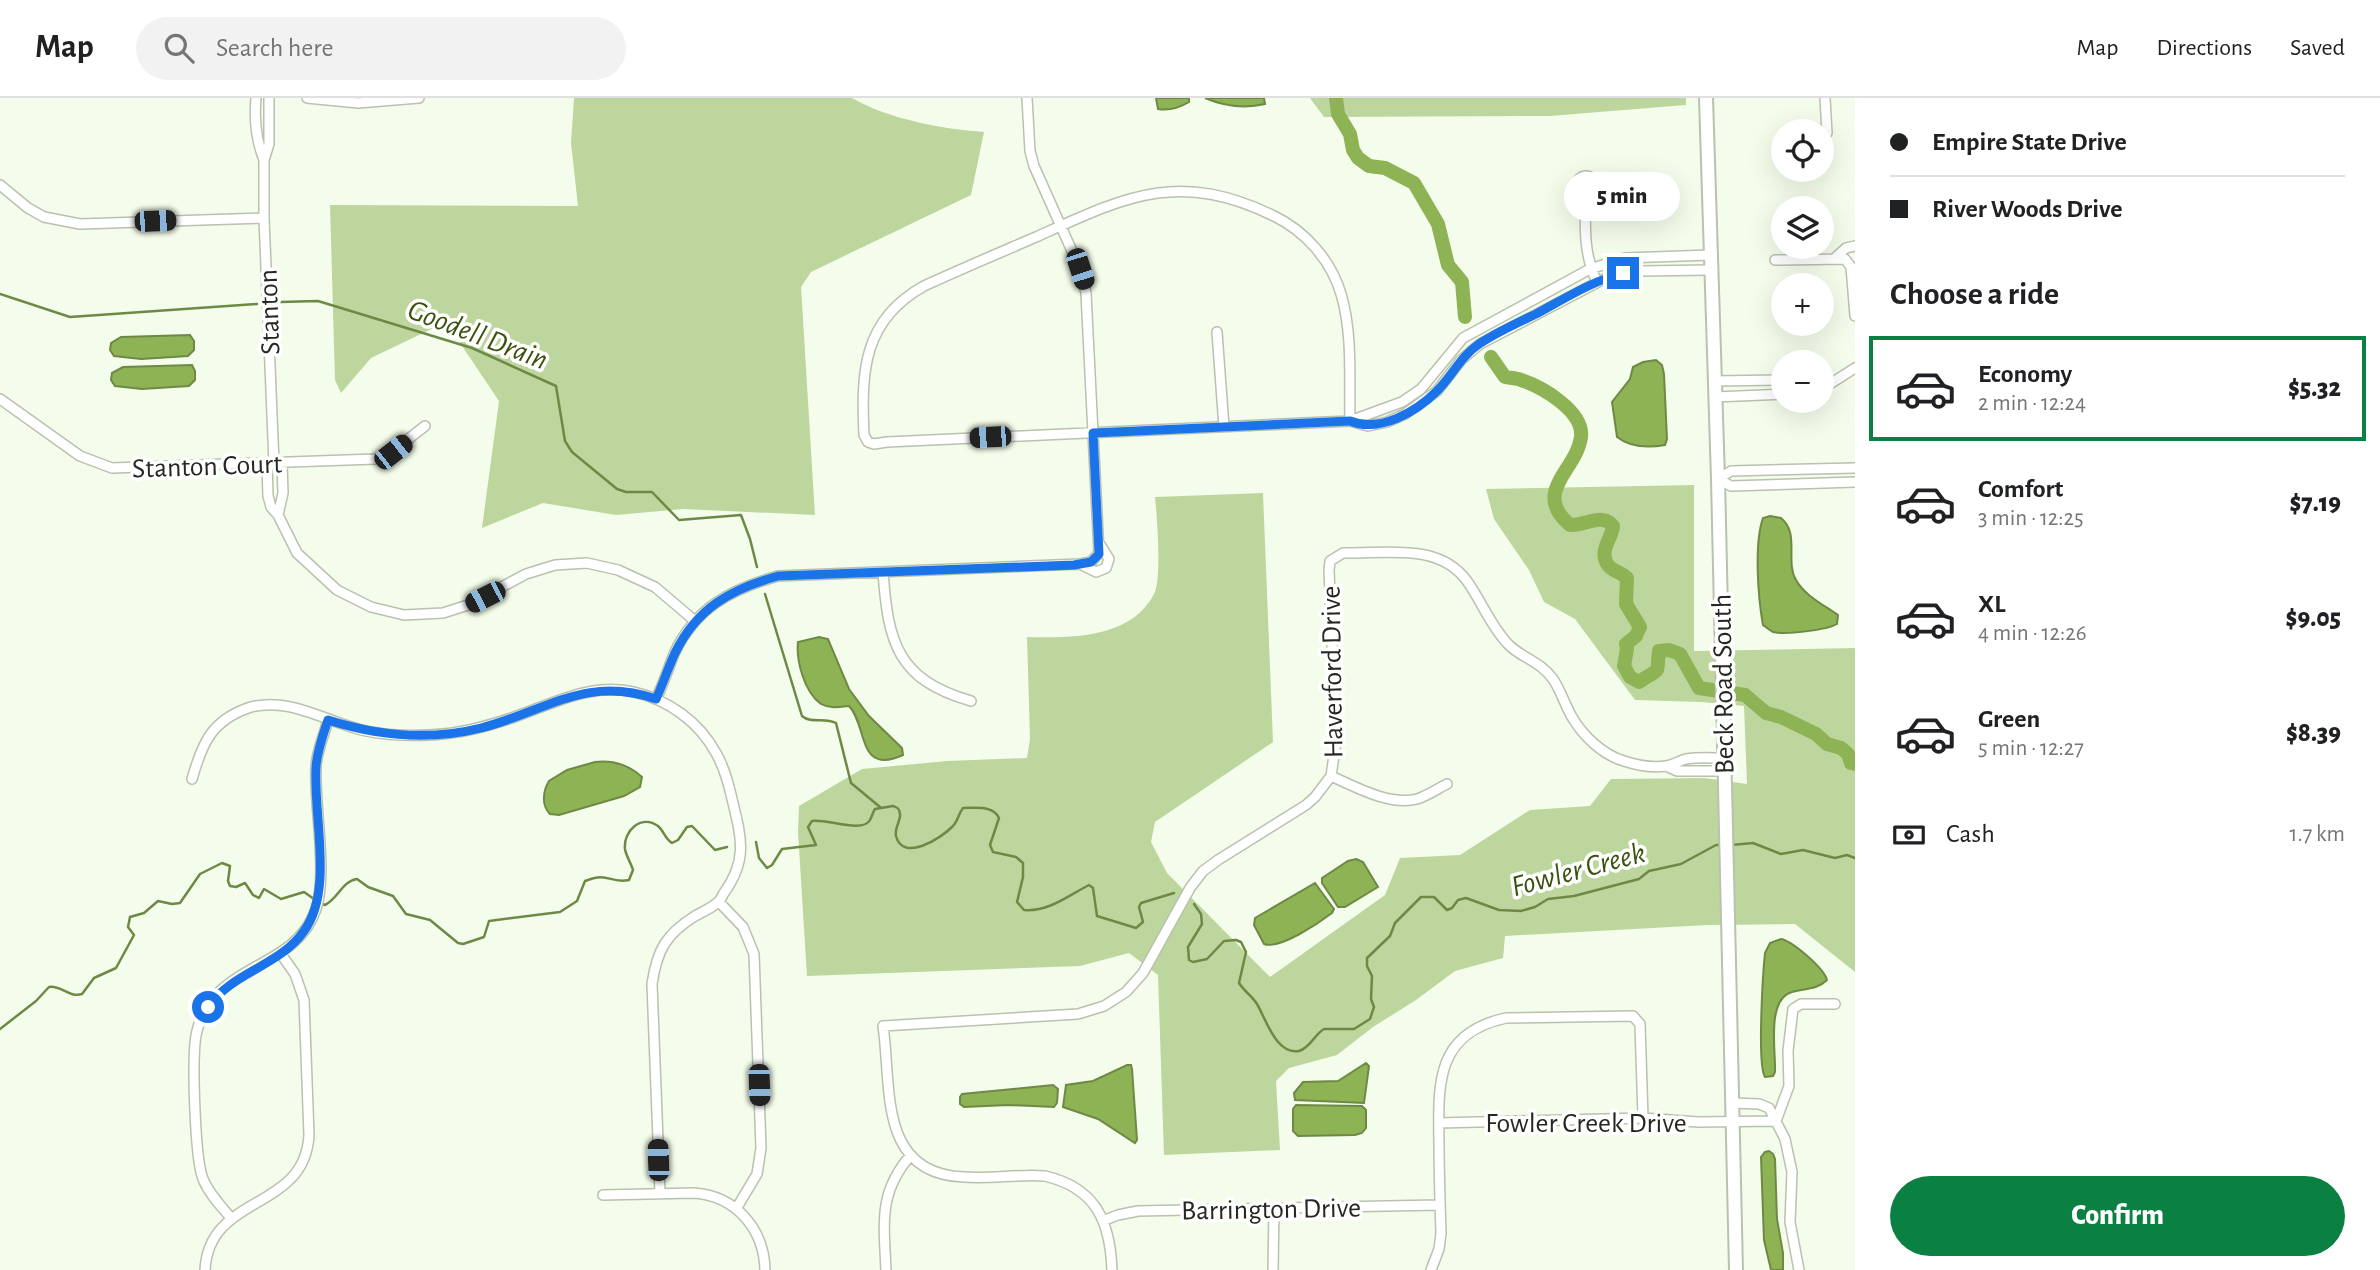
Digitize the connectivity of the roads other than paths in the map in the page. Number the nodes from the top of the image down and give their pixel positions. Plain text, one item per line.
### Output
1 (256, 98) edge
2 (269, 98) edge
3 (307, 98) edge
4 (419, 98) edge
5 (1027, 98) edge
6 (1706, 98) edge
7 (1825, 98) edge
8 (1826, 119) edge
9 (264, 160) junction
10 (0, 186) edge
11 (1586, 194) dead end
12 (264, 218) junction
13 (1060, 226) junction
14 (1855, 246) edge
15 (1710, 255) junction
16 (1835, 258) junction
17 (1775, 260) dead end
18 (1590, 269) junction
19 (1711, 270) junction
20 (1853, 271) edge
21 (1597, 282) junction
22 (1855, 316) edge
23 (1217, 332) dead end
24 (1855, 368) edge
25 (1834, 377) edge
26 (1771, 380) edge
27 (1715, 381) junction
28 (1771, 395) edge
29 (1715, 397) junction
30 (0, 399) edge
31 (1350, 421) junction
32 (425, 426) dead end
33 (1224, 427) junction
34 (1093, 433) junction
35 (275, 464) junction
36 (1855, 468) edge
37 (1717, 479) junction
38 (1855, 482) edge
39 (278, 515) junction
40 (1099, 543) junction
41 (1080, 564) junction
42 (883, 572) junction
43 (695, 621) junction
44 (656, 699) junction
45 (971, 701) dead end
46 (328, 720) junction
47 (1723, 764) junction
48 (1331, 776) junction
49 (192, 779) dead end
50 (1447, 784) dead end
51 (719, 902) junction
52 (281, 954) junction
53 (1835, 1004) dead end
54 (1733, 1103) junction
55 (1643, 1118) junction
56 (1734, 1121) junction
57 (1776, 1121) junction
58 (1438, 1123) junction
59 (911, 1155) junction
60 (660, 1193) junction
61 (603, 1195) dead end
62 (1440, 1205) junction
63 (1274, 1208) junction
64 (736, 1209) junction
65 (231, 1218) junction
66 (1105, 1220) junction
67 (205, 1270) edge
68 (765, 1270) edge
69 (886, 1270) edge
70 (1112, 1270) edge
71 (1273, 1270) edge
72 (1431, 1270) edge
73 (1737, 1270) edge
74 (1799, 1270) edge

1 - 9 street
2 - 9 street
3 - 4 street
5 - 13 street
6 - 15 main road, Beck Road South
7 - 8 street
9 - 12 street, Stanton
10 - 12 street
11 - 18 street
12 - 35 street, Stanton
13 - 31 street
13 - 34 street
13 - 34 street
14 - 16 street
15 - 18 street
15 - 19 main road, Beck Road South
16 - 17 street
16 - 20 street
18 - 21 street
18 - 31 street
19 - 21 street
19 - 27 main road, Beck Road South
20 - 22 street
21 - 31 street
23 - 33 street
24 - 25 street
26 - 27 street
27 - 29 main road, Beck Road South
28 - 29 street
29 - 37 main road, Beck Road South
30 - 35 street, Stanton Court
31 - 33 street
32 - 35 street, Stanton Court
33 - 34 street
34 - 40 street
35 - 39 street
35 - 39 street
36 - 37 street
37 - 38 street
37 - 47 main road, Beck Road South
39 - 43 street
40 - 41 street
40 - 41 street
41 - 42 street
42 - 43 street
42 - 45 street
43 - 44 street
44 - 46 street
44 - 51 street
46 - 49 street
46 - 52 street
47 - 48 street, Haverford Drive
47 - 54 main road, Beck Road South
48 - 50 street
48 - 59 street, Haverford Drive
51 - 60 street
51 - 64 street
52 - 65 street
52 - 65 street
53 - 57 street
54 - 56 main road, Beck Road South
54 - 57 street
55 - 56 street, Fowler Creek Drive
55 - 58 street, Fowler Creek Drive
55 - 58 street
56 - 57 street, Fowler Creek Drive
56 - 73 main road, Beck Road South
57 - 74 street
58 - 62 street
59 - 66 street
59 - 69 street
60 - 61 street
60 - 64 street
62 - 63 street, Barrington Drive
62 - 72 street
63 - 66 street, Barrington Drive
63 - 71 street
64 - 68 street
65 - 67 street
66 - 70 street

